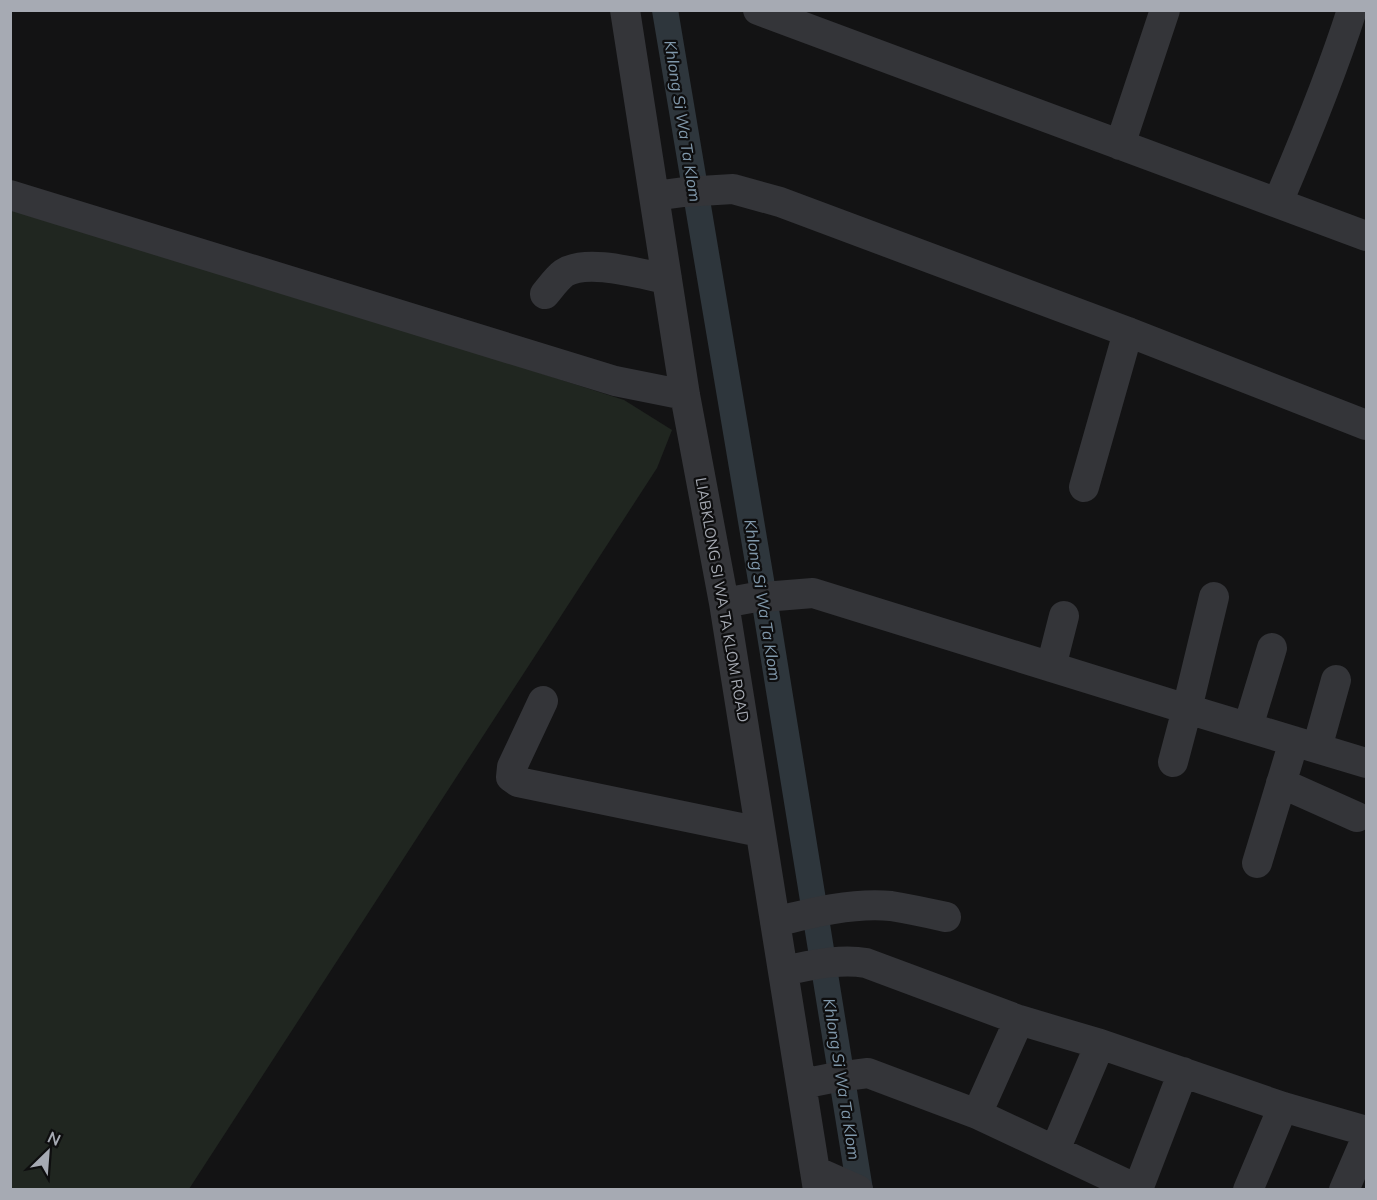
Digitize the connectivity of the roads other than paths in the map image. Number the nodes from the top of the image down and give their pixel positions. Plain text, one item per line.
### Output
1 (625, 10) edge
2 (758, 10) edge
3 (1165, 10) edge
4 (1352, 10) edge
5 (1120, 145) junction
6 (10, 195) edge
7 (654, 196) junction
8 (1278, 202) junction
9 (1366, 236) edge
10 (667, 279) junction
11 (545, 294) dead end
12 (1128, 332) junction
13 (686, 395) junction
14 (1366, 425) edge
15 (1084, 487) dead end
16 (1214, 597) dead end
17 (737, 600) junction
18 (1064, 616) dead end
19 (1272, 648) dead end
20 (1051, 667) junction
21 (1336, 680) dead end
22 (543, 701) dead end
23 (1187, 709) junction
24 (1248, 727) junction
25 (1306, 745) junction
26 (1173, 762) dead end
27 (1366, 763) edge
28 (1281, 783) junction
29 (1357, 817) dead end
30 (760, 832) junction
31 (1257, 862) dead end
32 (946, 917) dead end
33 (775, 922) junction
34 (783, 971) junction
35 (1019, 1020) junction
36 (1100, 1044) junction
37 (1183, 1072) junction
38 (802, 1084) junction
39 (1283, 1107) junction
40 (977, 1114) junction
41 (1366, 1131) edge
42 (1366, 1138) edge
43 (1054, 1150) junction
44 (834, 1184) edge
45 (1139, 1189) edge
46 (1248, 1190) edge
47 (1344, 1190) edge

1 - 7 street, LIABKLONG SI WA TA KLOM ROAD
2 - 5 street
3 - 5 street
4 - 8 street
5 - 8 street
6 - 13 street
7 - 10 street, LIABKLONG SI WA TA KLOM ROAD
7 - 12 street
8 - 9 street
10 - 11 street
10 - 13 street, LIABKLONG SI WA TA KLOM ROAD
12 - 14 street
12 - 15 street
13 - 17 street, LIABKLONG SI WA TA KLOM ROAD
16 - 23 street
17 - 20 street
17 - 30 street, LIABKLONG SI WA TA KLOM ROAD
18 - 20 street
19 - 24 street
20 - 23 street
21 - 25 street
22 - 30 street
23 - 24 street
23 - 26 street
24 - 25 street
25 - 27 street
25 - 28 street
28 - 29 street
28 - 31 street
30 - 33 street, LIABKLONG SI WA TA KLOM ROAD
32 - 33 street
33 - 34 street, LIABKLONG SI WA TA KLOM ROAD
34 - 35 street
34 - 38 street, LIABKLONG SI WA TA KLOM ROAD
35 - 36 street
35 - 40 street
36 - 37 street
36 - 43 street
37 - 39 street
37 - 45 street
38 - 40 street
38 - 44 street, LIABKLONG SI WA TA KLOM ROAD
39 - 41 street
39 - 46 street
40 - 43 street
42 - 47 street
43 - 45 street

